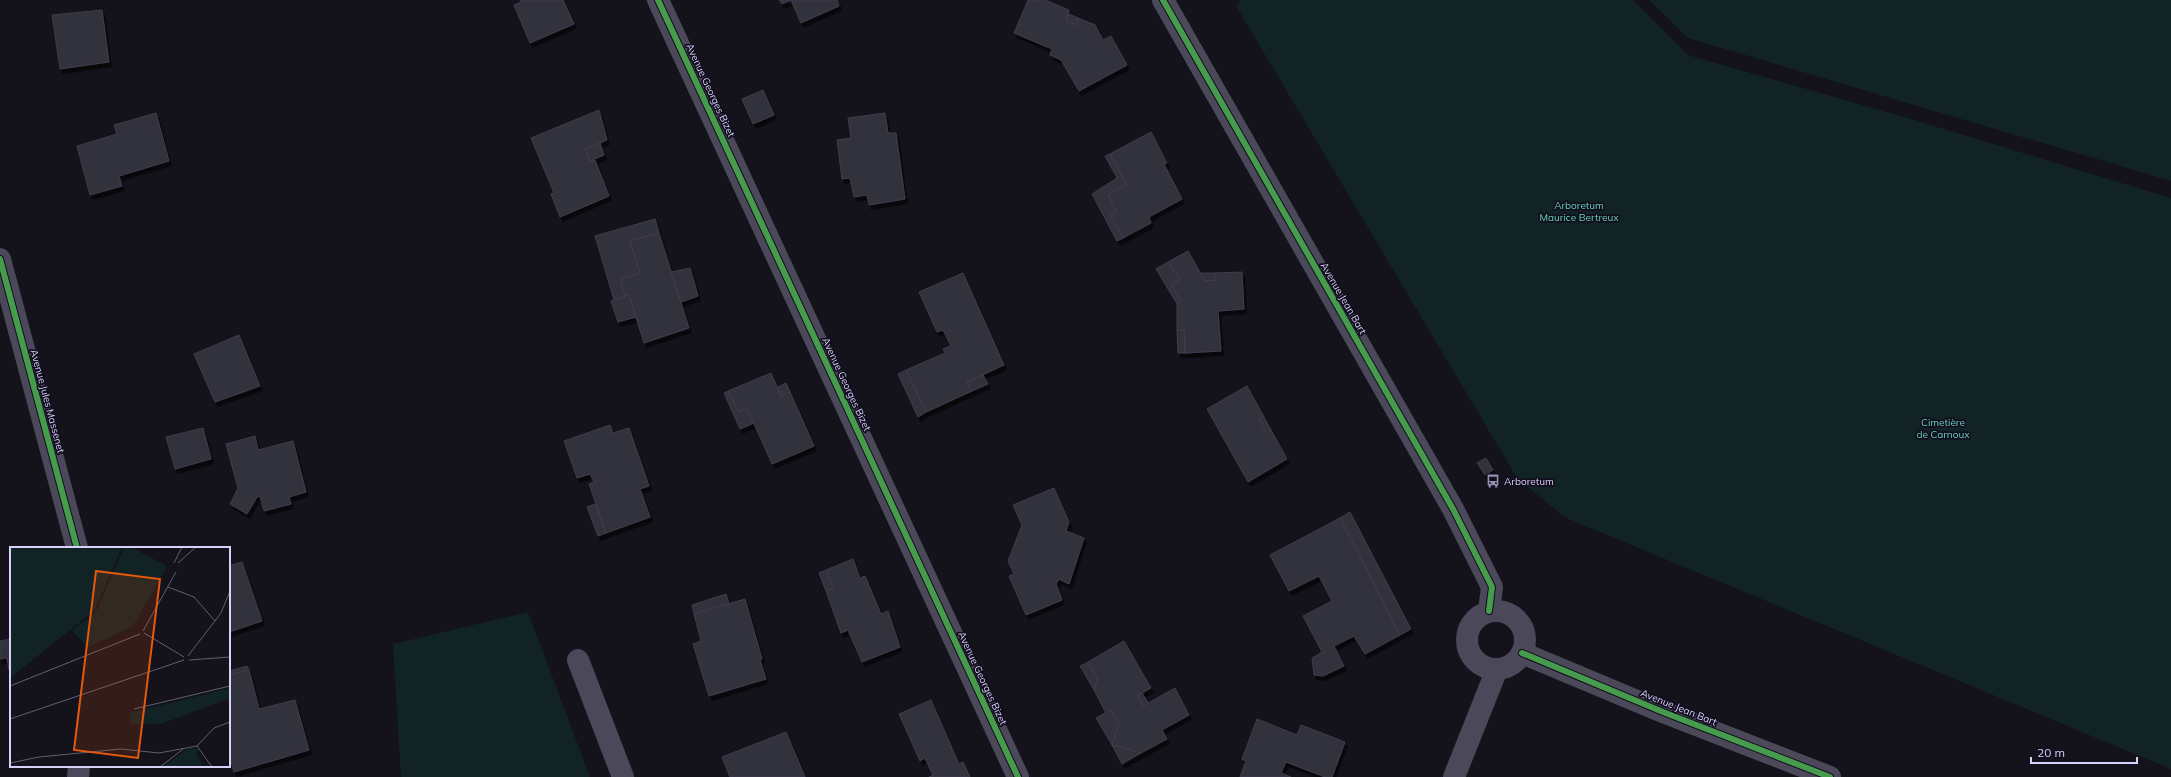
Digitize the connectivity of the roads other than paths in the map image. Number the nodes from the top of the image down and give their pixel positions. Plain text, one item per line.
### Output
1 (658, 0) edge
2 (1163, 0) edge
3 (0, 259) edge
4 (77, 547) edge
5 (1489, 611) junction
6 (1522, 653) junction
7 (578, 660) dead end
8 (1497, 669) junction
9 (79, 767) edge
10 (78, 777) edge
11 (623, 777) edge
12 (1018, 777) edge
13 (1454, 777) edge
14 (1830, 777) edge

1 - 12 street, Avenue Georges Bizet
2 - 5 street, Avenue Jean Bart
3 - 4 street, Avenue Jules Massenet
5 - 6 street
5 - 8 street
6 - 8 street
6 - 14 street, Avenue Jean Bart
7 - 11 street
8 - 13 street
9 - 10 street

